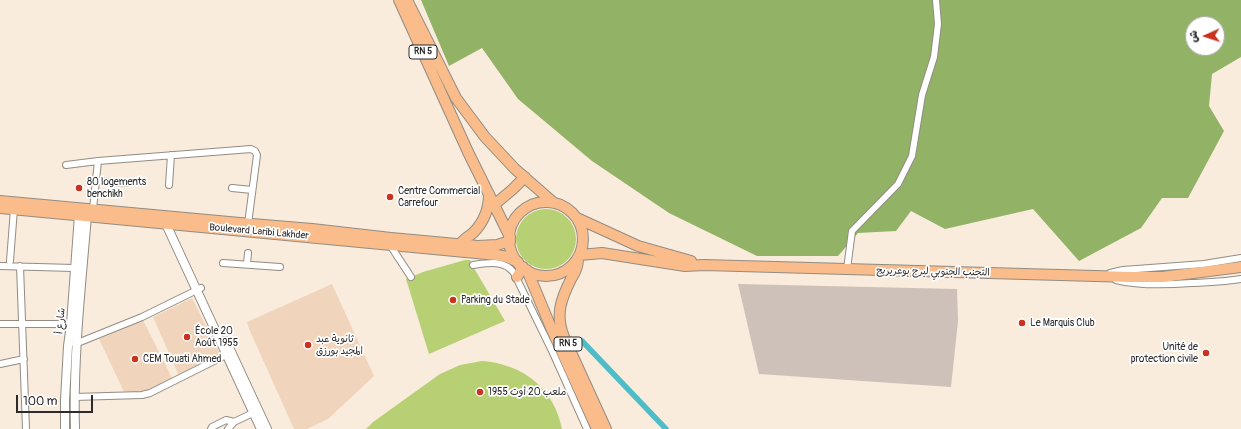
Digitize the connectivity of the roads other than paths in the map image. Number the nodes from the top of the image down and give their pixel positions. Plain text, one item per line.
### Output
1 (399, 0) edge
2 (407, 0) edge
3 (936, 0) edge
4 (171, 155) junction
5 (98, 161) junction
6 (66, 165) dead end
7 (524, 177) junction
8 (96, 181) junction
9 (127, 183) dead end
10 (168, 185) dead end
11 (232, 188) dead end
12 (252, 190) junction
13 (489, 194) junction
14 (0, 201) edge
15 (554, 203) junction
16 (494, 205) junction
17 (0, 208) edge
18 (14, 209) junction
19 (86, 212) junction
20 (577, 218) junction
21 (168, 222) junction
22 (248, 224) junction
23 (510, 239) junction
24 (390, 242) junction
25 (461, 244) junction
26 (248, 253) dead end
27 (579, 256) junction
28 (1241, 258) edge
29 (10, 261) dead end
30 (223, 263) dead end
31 (247, 264) junction
32 (473, 265) dead end
33 (704, 265) junction
34 (0, 266) edge
35 (20, 266) junction
36 (280, 266) dead end
37 (523, 266) junction
38 (1241, 267) edge
39 (74, 268) junction
40 (847, 269) junction
41 (1099, 276) junction
42 (411, 277) dead end
43 (516, 277) junction
44 (1241, 279) edge
45 (199, 290) junction
46 (23, 323) junction
47 (0, 324) edge
48 (71, 324) junction
49 (77, 343) junction
50 (68, 348) junction
51 (229, 354) junction
52 (24, 359) junction
53 (0, 364) edge
54 (74, 397) junction
55 (256, 411) junction
56 (234, 422) junction
57 (26, 429) edge
58 (65, 429) edge
59 (75, 429) edge
60 (211, 429) edge
61 (228, 429) edge
62 (261, 429) edge
63 (267, 429) edge
64 (587, 429) edge
65 (597, 429) edge
66 (606, 429) edge

1 - 13 main road, RN 5
2 - 7 main road, RN 5
3 - 40 street
4 - 5 street
4 - 10 street
4 - 12 street
5 - 6 street
5 - 8 street
7 - 15 main road, RN 5
7 - 16 main road
8 - 9 street
8 - 19 street
11 - 12 street
12 - 22 street
13 - 16 main road, RN 5
13 - 25 main road
14 - 19 main road, Boulevard Laribi Lakhder
15 - 20 main road
15 - 23 main road
16 - 23 main road, RN 5
17 - 18 main road, Boulevard Laribi Lakhder
18 - 19 main road, Boulevard Laribi Lakhder
18 - 29 street
19 - 21 main road, Boulevard Laribi Lakhder
19 - 39 street, شارع أ
19 - 49 street, شارع أ
20 - 27 main road
20 - 33 main road, التجنب الجنوبي لبرج بوعريريج
21 - 22 main road, Boulevard Laribi Lakhder
21 - 24 main road, Boulevard Laribi Lakhder
21 - 45 street
22 - 24 main road, Boulevard Laribi Lakhder
23 - 25 main road, Boulevard Laribi Lakhder
23 - 37 main road
24 - 25 main road, Boulevard Laribi Lakhder
24 - 37 main road, Boulevard Laribi Lakhder
24 - 42 street
26 - 31 street
27 - 33 main road, التجنب الجنوبي لبرج بوعريريج
27 - 37 main road
27 - 66 main road, RN 5
28 - 41 street
30 - 31 street
31 - 36 street
32 - 43 street
33 - 40 main road, التجنب الجنوبي لبرج بوعريريج
34 - 35 street
35 - 39 street
35 - 46 street
37 - 43 main road
37 - 65 main road, RN 5
38 - 41 main road, التجنب الجنوبي لبرج بوعريريج
39 - 48 street, شارع أ
40 - 41 main road, التجنب الجنوبي لبرج بوعريريج
41 - 44 street
43 - 64 street
45 - 49 street
45 - 51 street
46 - 47 street
46 - 48 street
46 - 52 street
48 - 50 street, شارع أ
49 - 50 street
49 - 54 street, شارع أ
50 - 58 street, شارع أ
51 - 54 street
51 - 55 street
52 - 53 street
52 - 57 street
54 - 59 street, شارع أ
55 - 56 street
55 - 62 street
55 - 63 street
56 - 60 street
56 - 61 street

